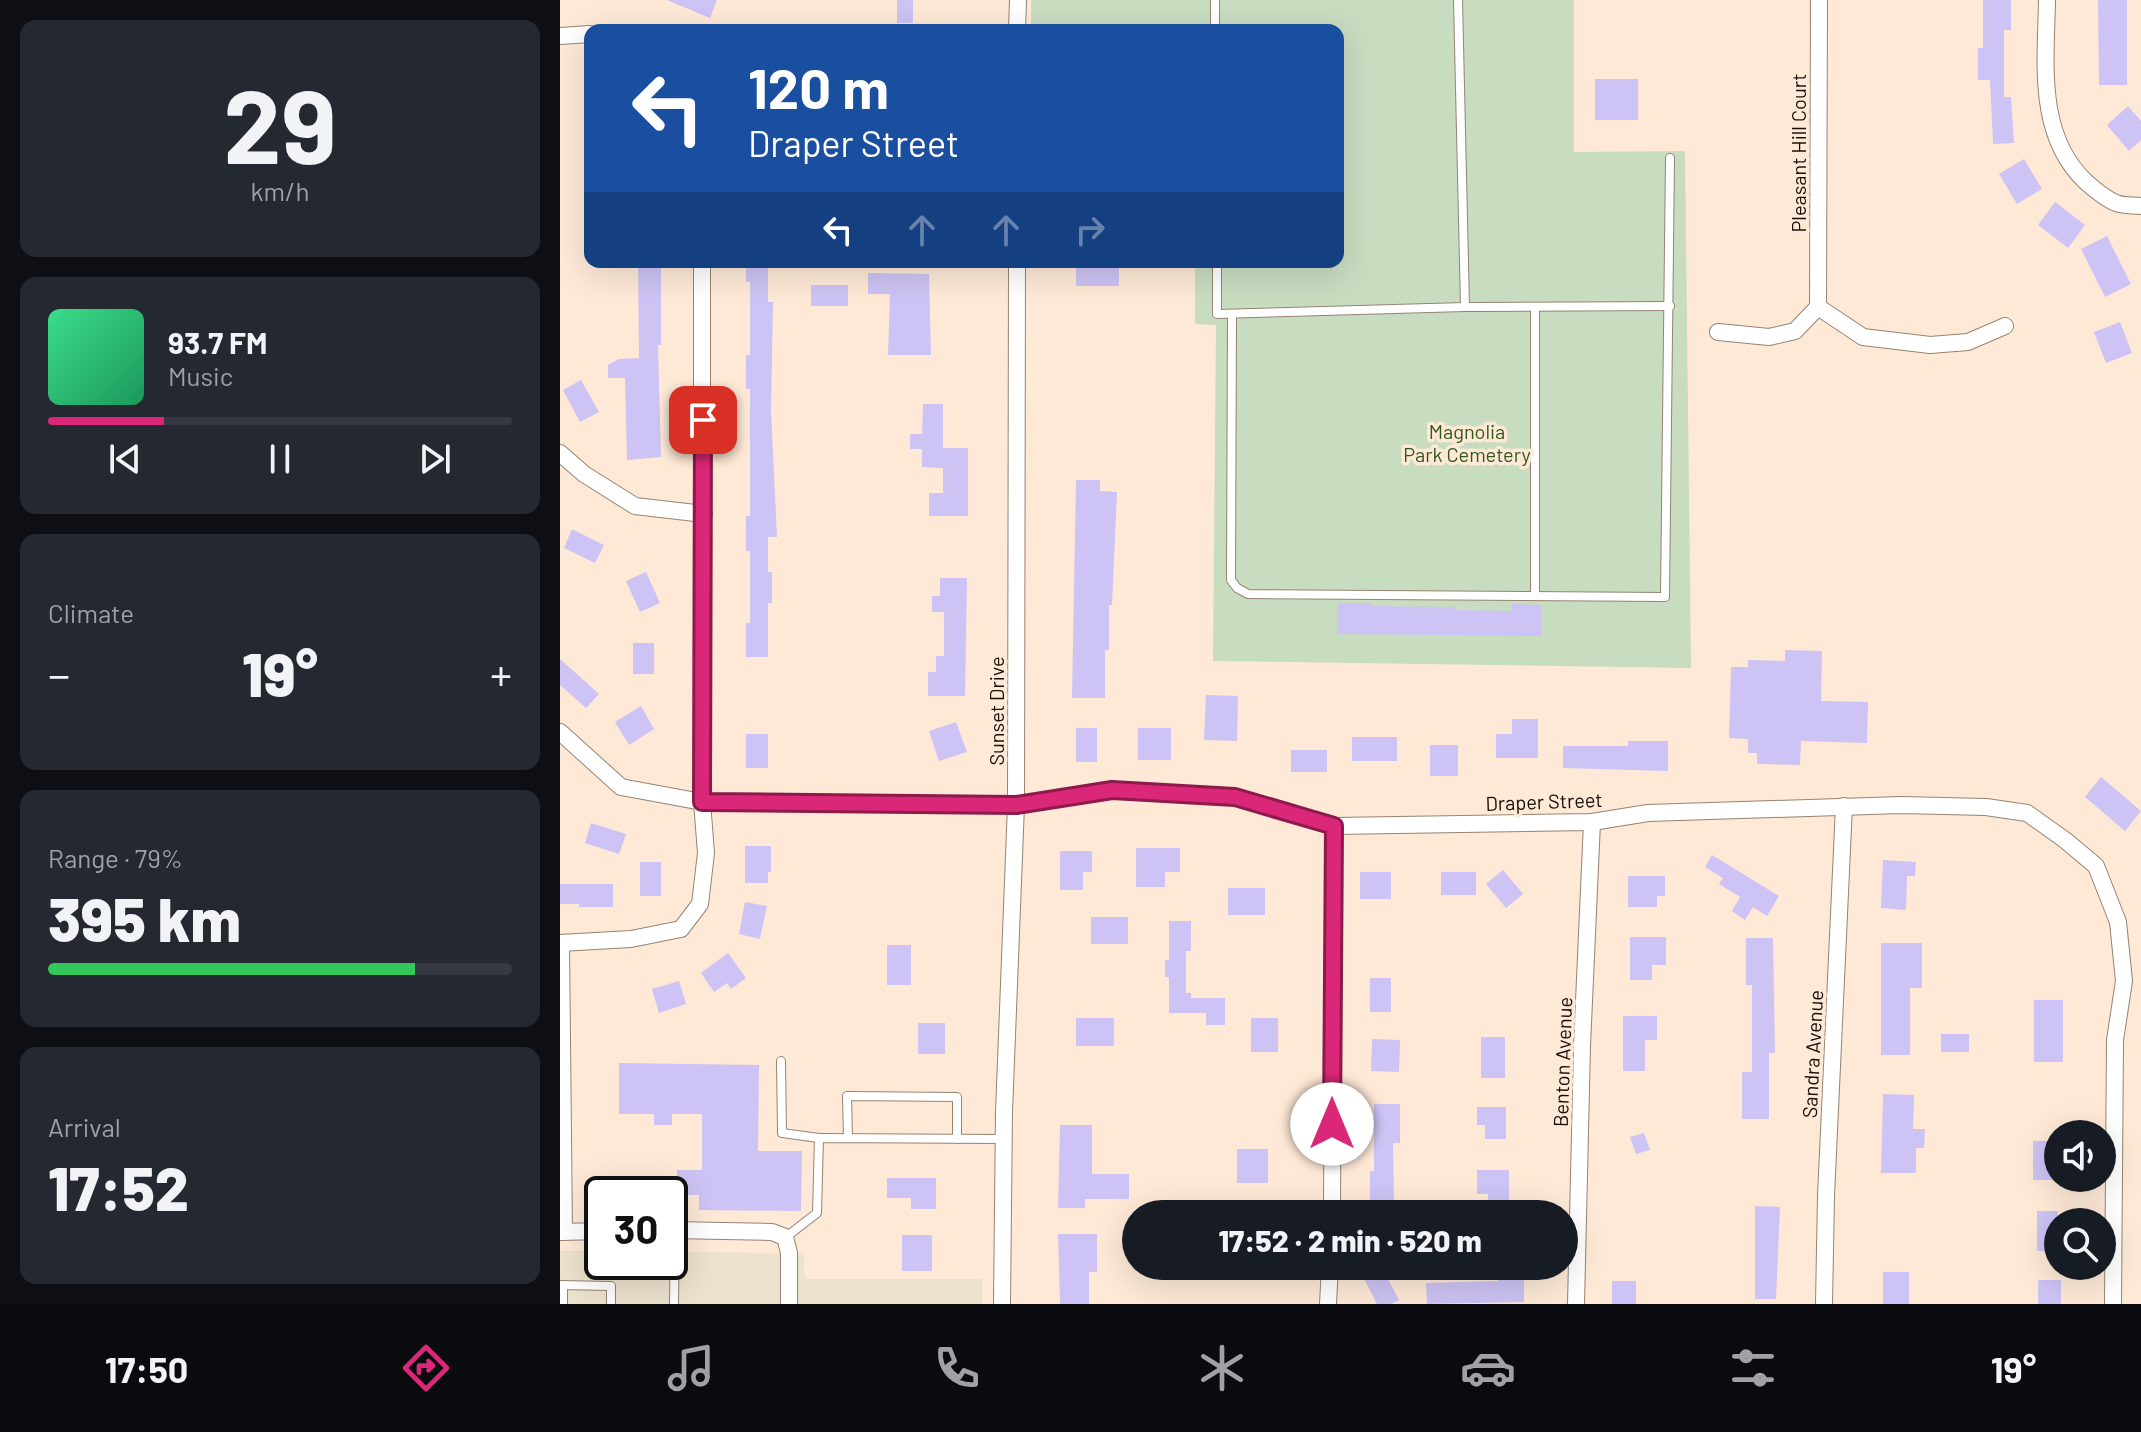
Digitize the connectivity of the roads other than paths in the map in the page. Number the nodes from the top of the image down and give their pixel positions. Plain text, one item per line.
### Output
1 (1018, 0) edge
2 (1215, 0) edge
3 (1458, 0) edge
4 (1819, 0) edge
5 (2047, 0) edge
6 (1017, 24) edge
7 (1215, 24) edge
8 (584, 34) edge
9 (560, 36) edge
10 (1670, 158) dead end
11 (2141, 206) edge
12 (702, 268) edge
13 (1017, 268) edge
14 (1217, 268) edge
15 (1670, 306) junction
16 (1465, 307) junction
17 (1535, 307) junction
18 (1818, 307) junction
19 (1232, 314) junction
20 (2005, 326) dead end
21 (1718, 332) dead end
22 (560, 453) edge
23 (704, 514) junction
24 (1535, 596) junction
25 (560, 732) edge
26 (702, 802) junction
27 (1016, 805) junction
28 (1844, 806) junction
29 (1592, 822) junction
30 (1334, 826) junction
31 (560, 944) edge
32 (2132, 981) edge
33 (781, 1061) dead end
34 (819, 1138) junction
35 (848, 1138) junction
36 (957, 1139) junction
37 (1004, 1139) junction
38 (1332, 1200) edge
39 (688, 1230) edge
40 (584, 1231) edge
41 (562, 1232) edge
42 (785, 1237) junction
43 (672, 1280) edge
44 (1329, 1280) edge
45 (562, 1285) edge
46 (672, 1303) edge
47 (563, 1304) edge
48 (611, 1304) edge
49 (789, 1304) edge
50 (1002, 1304) edge
51 (1328, 1304) edge
52 (1576, 1304) edge
53 (1824, 1304) edge
54 (2113, 1304) edge

1 - 6 street
2 - 7 lane
3 - 16 lane
4 - 18 street, Pleasant Hill Court
5 - 11 street
8 - 9 street
10 - 15 lane
12 - 23 street
13 - 27 street, Sunset Drive
14 - 19 lane
15 - 17 lane
15 - 24 lane
16 - 17 lane
16 - 19 lane
17 - 24 lane
18 - 20 street
18 - 21 street
19 - 24 lane
22 - 23 street
23 - 26 street
25 - 26 street, Draper Street
26 - 27 street, Draper Street
26 - 31 street
27 - 30 street, Draper Street
27 - 37 street, Sunset Drive
28 - 29 street, Draper Street
28 - 32 street, Draper Street
28 - 53 street, Sandra Avenue
29 - 30 street, Draper Street
29 - 52 street, Benton Avenue
30 - 38 street
31 - 41 street
32 - 54 street, Draper Street
33 - 34 lane
34 - 35 lane
34 - 42 lane
35 - 36 lane
35 - 36 lane
36 - 37 lane
37 - 50 street, Sunset Drive
39 - 42 street
40 - 41 street
42 - 49 street
43 - 46 lane
44 - 51 street
45 - 47 lane
45 - 48 lane

